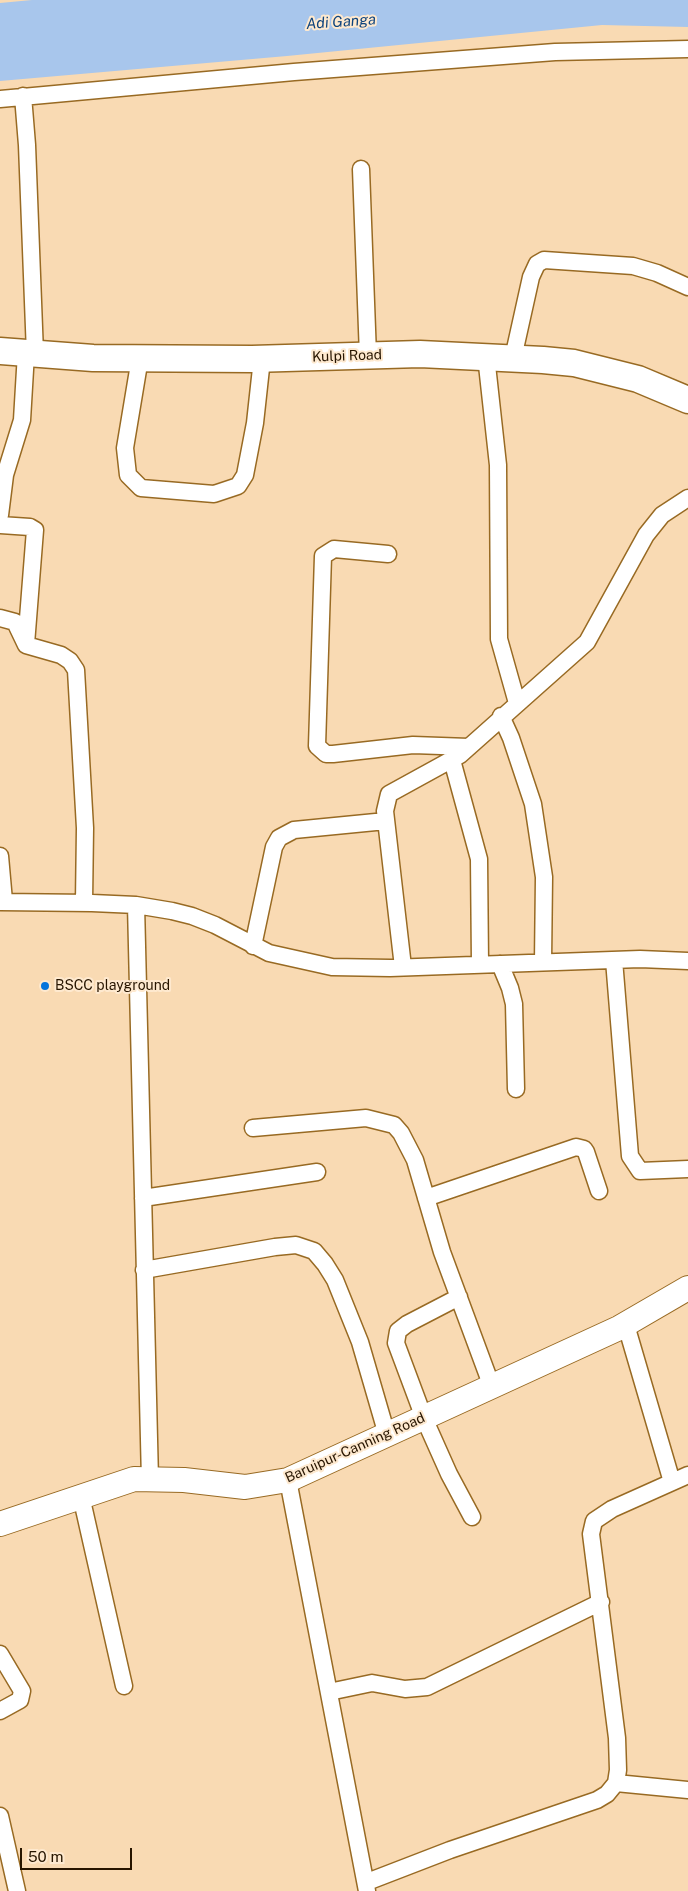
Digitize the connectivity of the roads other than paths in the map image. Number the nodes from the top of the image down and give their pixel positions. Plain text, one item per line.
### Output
1 (688, 50) edge
2 (22, 96) junction
3 (0, 99) edge
4 (361, 169) dead end
5 (688, 287) edge
6 (0, 351) edge
7 (30, 353) junction
8 (368, 356) junction
9 (486, 356) junction
10 (140, 358) junction
11 (513, 358) junction
12 (262, 359) junction
13 (688, 400) edge
14 (688, 498) edge
15 (0, 515) edge
16 (0, 525) edge
17 (388, 554) dead end
18 (0, 618) edge
19 (26, 645) junction
20 (516, 702) junction
21 (501, 716) junction
22 (470, 747) junction
23 (452, 760) junction
24 (386, 821) junction
25 (0, 856) edge
26 (2, 901) edge
27 (84, 902) junction
28 (136, 905) junction
29 (254, 946) junction
30 (614, 960) junction
31 (688, 961) edge
32 (543, 962) junction
33 (480, 964) junction
34 (500, 964) junction
35 (403, 967) junction
36 (516, 1089) dead end
37 (253, 1128) dead end
38 (688, 1169) edge
39 (317, 1172) dead end
40 (599, 1191) dead end
41 (142, 1198) junction
42 (426, 1198) junction
43 (144, 1270) junction
44 (688, 1288) edge
45 (459, 1297) junction
46 (626, 1324) junction
47 (492, 1387) junction
48 (424, 1418) junction
49 (387, 1435) junction
50 (688, 1475) edge
51 (150, 1480) junction
52 (288, 1480) junction
53 (672, 1482) junction
54 (81, 1496) junction
55 (472, 1517) dead end
56 (0, 1524) edge
57 (601, 1602) junction
58 (0, 1654) edge
59 (124, 1686) dead end
60 (329, 1692) junction
61 (0, 1711) edge
62 (616, 1783) junction
63 (688, 1790) edge
64 (0, 1816) edge
65 (367, 1887) edge
66 (17, 1891) edge

1 - 2 street
2 - 3 street
2 - 7 street
4 - 8 street
5 - 11 street
6 - 7 main road, Kulpi Road
7 - 10 main road, Kulpi Road
7 - 15 street
8 - 9 main road, Kulpi Road
8 - 12 main road, Kulpi Road
9 - 11 main road, Kulpi Road
9 - 20 street
10 - 12 main road, Kulpi Road
10 - 12 street
11 - 13 main road, Kulpi Road
14 - 20 street
16 - 19 street
17 - 22 street
18 - 19 street
19 - 27 street
20 - 21 street
21 - 22 street
21 - 32 street
22 - 23 street
23 - 24 street
23 - 33 street
24 - 29 street
24 - 35 street
25 - 26 street
26 - 27 street
27 - 28 street
28 - 29 street
28 - 41 street
29 - 35 street
30 - 31 street
30 - 32 street
30 - 38 street
32 - 34 street
33 - 34 street
33 - 35 street
34 - 36 street
37 - 42 street
39 - 41 street
40 - 42 street
41 - 43 street
42 - 45 street
43 - 49 street
43 - 51 street
44 - 46 main road, Baruipur-Canning Road
45 - 47 street
45 - 48 street
46 - 47 main road, Baruipur-Canning Road
46 - 53 street
47 - 48 main road, Baruipur-Canning Road
48 - 49 main road, Baruipur-Canning Road
48 - 55 street
49 - 52 main road, Baruipur-Canning Road
50 - 53 street
51 - 52 main road, Baruipur-Canning Road
51 - 54 main road, Baruipur-Canning Road
52 - 60 street
53 - 57 street
54 - 56 main road, Baruipur-Canning Road
54 - 59 street
57 - 60 street
57 - 62 street
58 - 61 street
60 - 65 street
62 - 63 street
62 - 65 street
64 - 66 street

